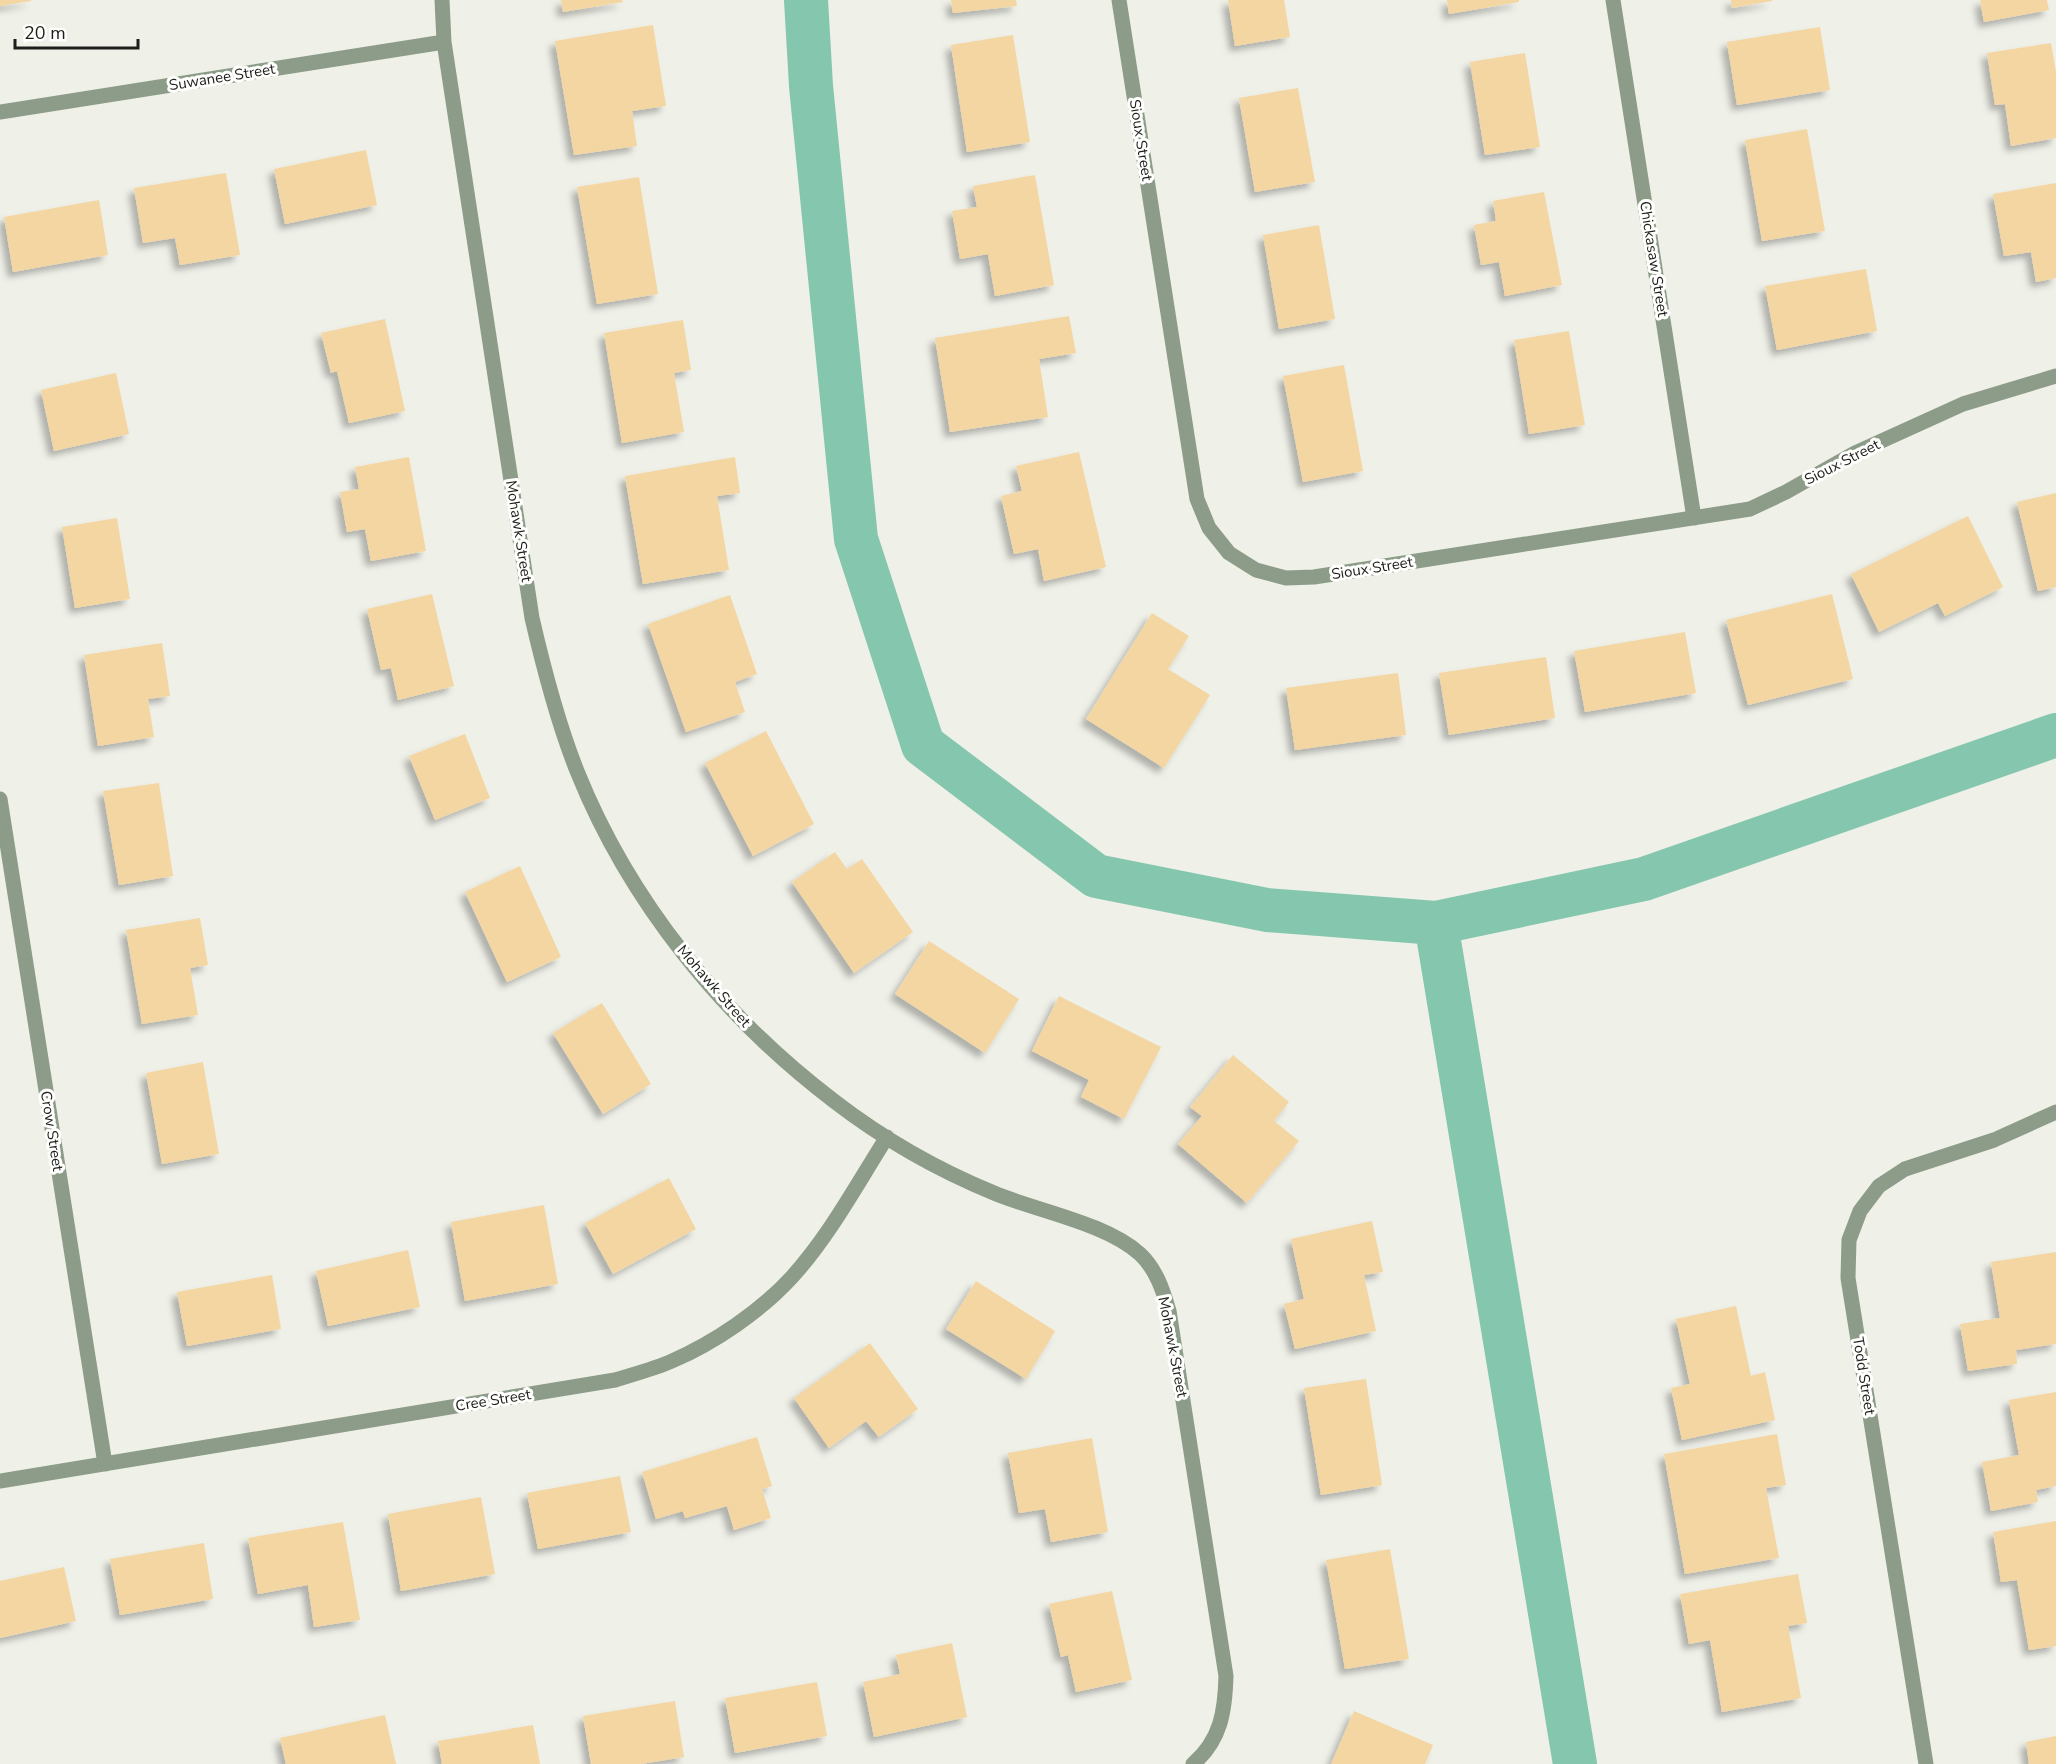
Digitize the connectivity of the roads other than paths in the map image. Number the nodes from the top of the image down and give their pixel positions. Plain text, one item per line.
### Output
1 (442, 0) edge
2 (1119, 0) edge
3 (1613, 0) edge
4 (444, 42) junction
5 (0, 112) edge
6 (2056, 376) edge
7 (1694, 518) junction
8 (0, 799) edge
9 (2056, 1113) edge
10 (887, 1137) junction
11 (105, 1464) junction
12 (0, 1481) edge
13 (1194, 1763) edge
14 (1926, 1764) edge

1 - 4 street, Mohawk Street
2 - 7 street, Sioux Street
3 - 7 street, Chickasaw Street
4 - 5 street, Suwanee Street
4 - 10 street, Mohawk Street
6 - 7 street, Sioux Street
8 - 11 street, Crow Street
9 - 14 street, Todd Street
10 - 11 street, Cree Street
10 - 13 street, Mohawk Street
11 - 12 street, Cree Street

